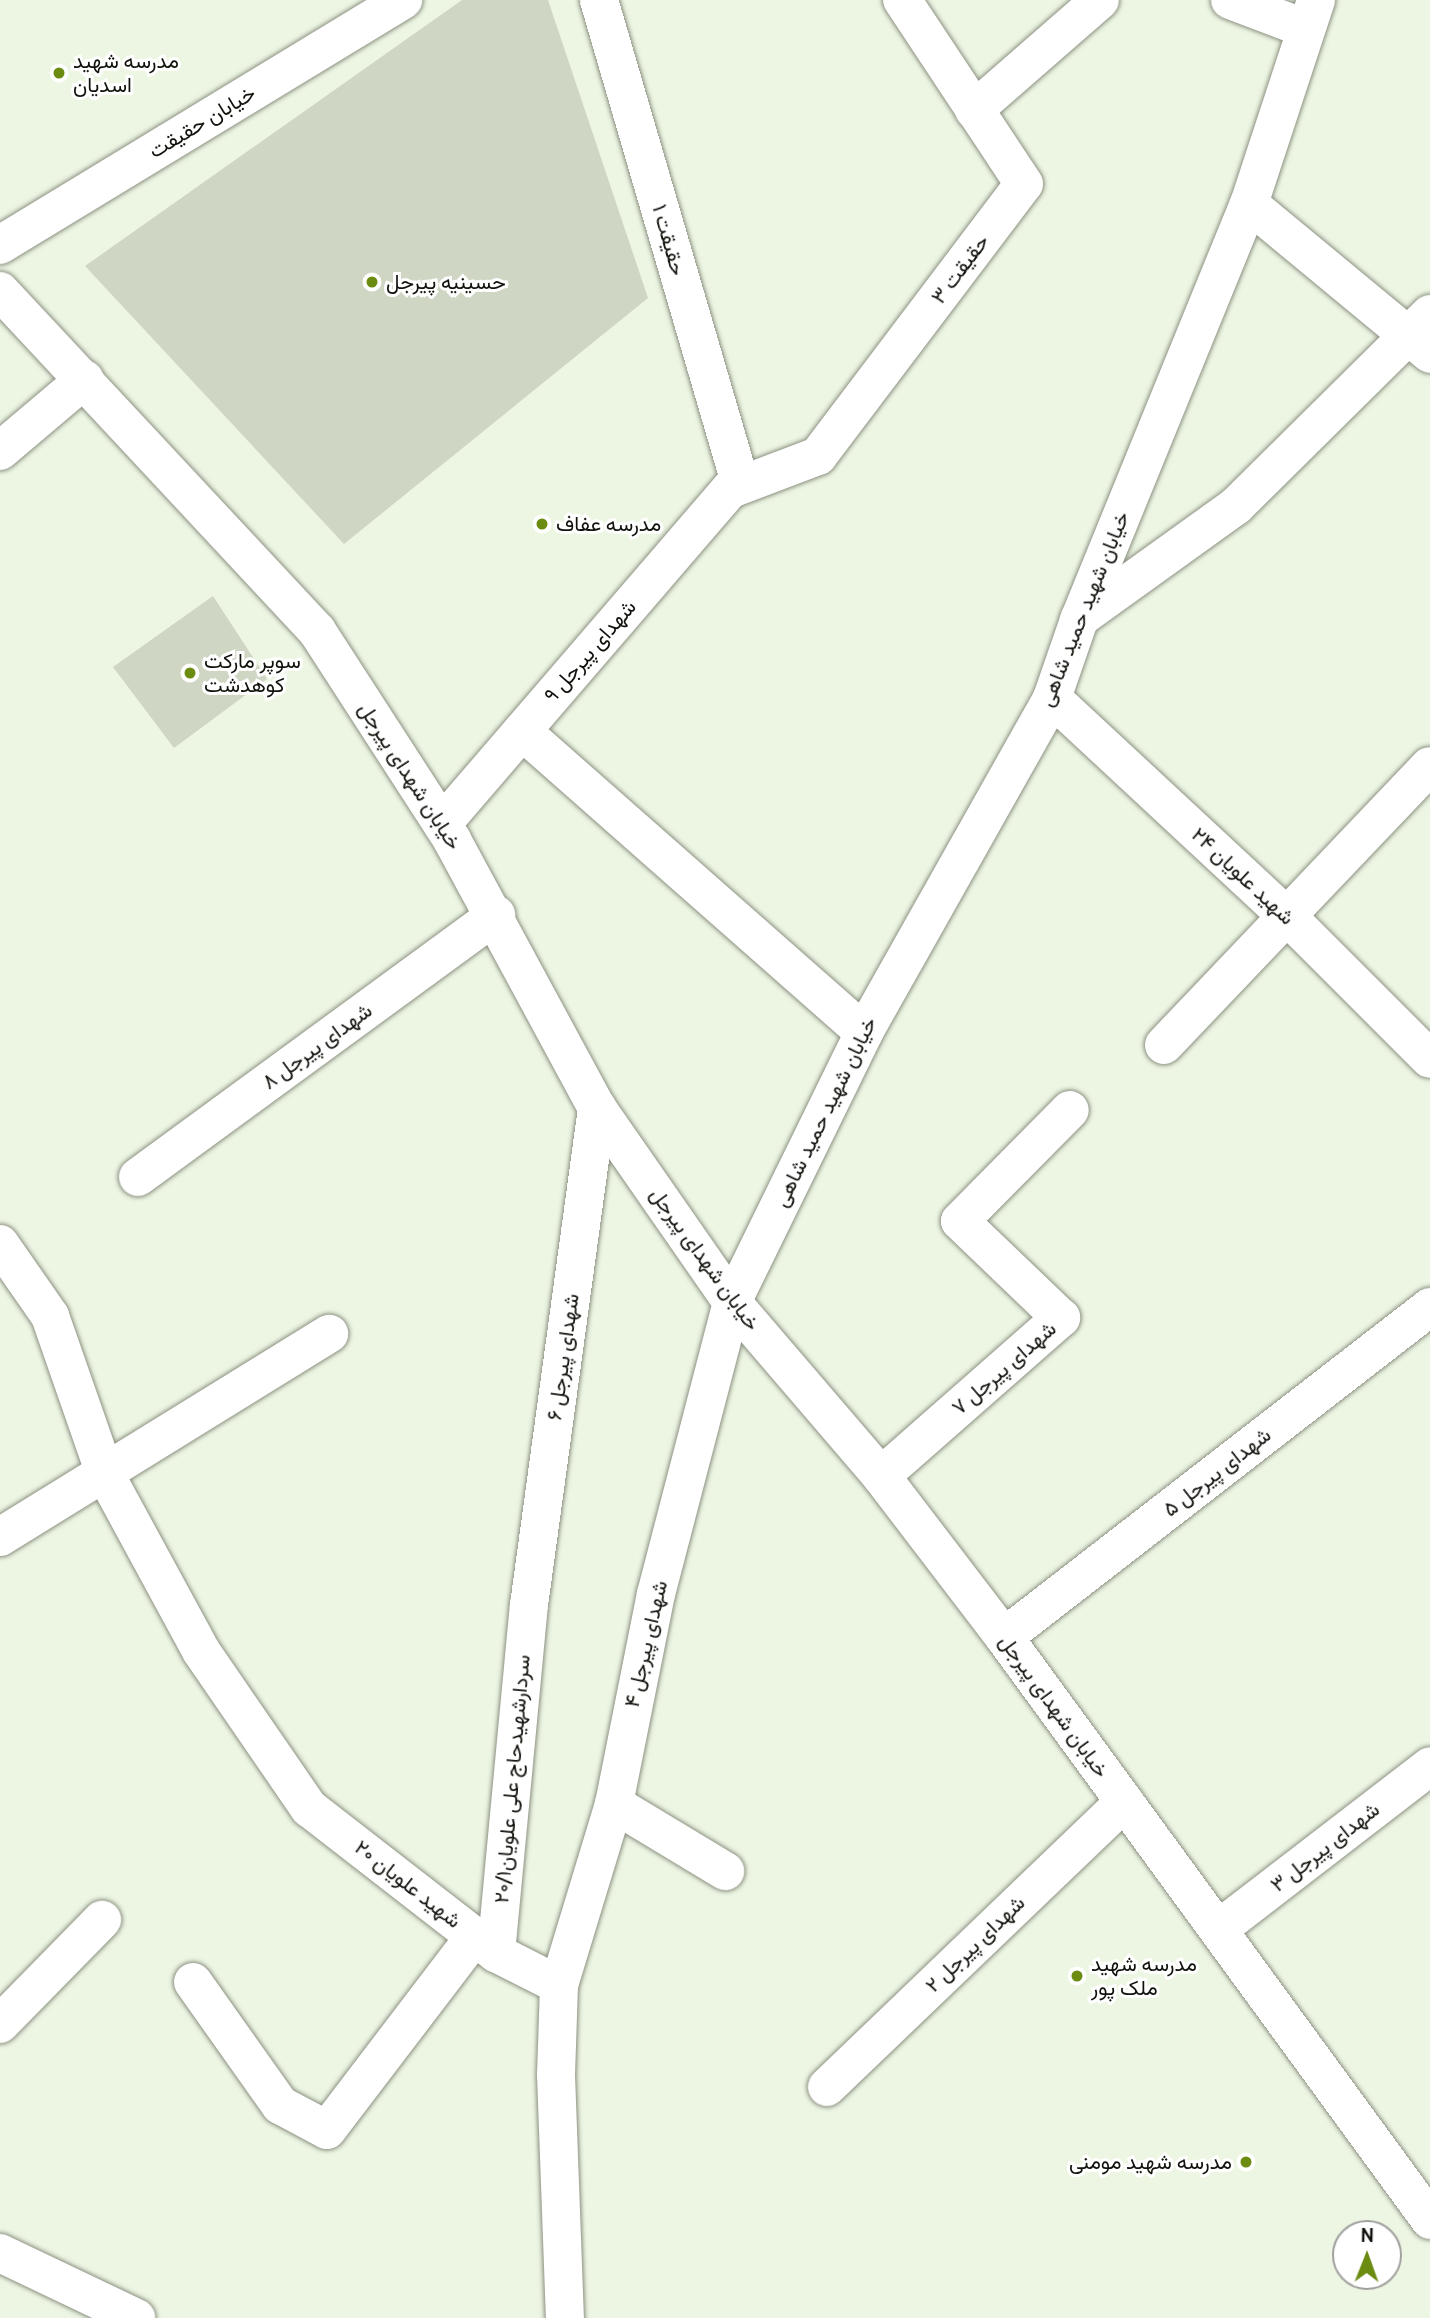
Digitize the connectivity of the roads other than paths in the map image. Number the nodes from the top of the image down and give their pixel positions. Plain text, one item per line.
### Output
1 (403, 0) edge
2 (599, 0) edge
3 (902, 0) edge
4 (1100, 0) edge
5 (1230, 0) edge
6 (1310, 14) edge
7 (974, 110) junction
8 (1249, 204) junction
9 (0, 245) edge
10 (0, 290) edge
11 (1424, 334) edge
12 (85, 379) junction
13 (0, 451) edge
14 (735, 484) junction
15 (1079, 620) junction
16 (1052, 698) junction
17 (522, 731) junction
18 (1430, 766) edge
19 (442, 824) junction
20 (496, 915) junction
21 (1289, 918) junction
22 (864, 1032) junction
23 (1164, 1045) dead end
24 (1430, 1058) edge
25 (597, 1108) junction
26 (1070, 1110) dead end
27 (138, 1177) dead end
28 (0, 1244) edge
29 (732, 1302) junction
30 (1430, 1307) edge
31 (329, 1334) dead end
32 (105, 1474) junction
33 (881, 1476) junction
34 (0, 1537) edge
35 (529, 1605) joint
36 (1004, 1637) junction
37 (1430, 1766) edge
38 (1124, 1802) junction
39 (614, 1804) junction
40 (725, 1871) dead end
41 (102, 1920) dead end
42 (1220, 1928) junction
43 (485, 1945) junction
44 (193, 1982) dead end
45 (559, 1984) junction
46 (0, 2024) edge
47 (827, 2087) dead end
48 (1430, 2220) edge
49 (0, 2253) edge
50 (136, 2318) edge
51 (565, 2318) edge

1 - 9 street, خیابان حقیقت
2 - 14 street, حقیقت ۱
3 - 7 street, حقیقت ۳
4 - 7 street
5 - 6 street
6 - 8 street, خیابان شهید حمید شاهی
7 - 14 street, حقیقت ۳
8 - 11 street
8 - 15 street, خیابان شهید حمید شاهی
10 - 12 street, خیابان شهدای پیرجل
11 - 15 street
12 - 13 street
12 - 19 street, خیابان شهدای پیرجل
14 - 17 street, شهدای پیرجل ۹
15 - 16 street, خیابان شهید حمید شاهی
16 - 21 street, شهید علویان ۲۴
16 - 22 street, خیابان شهید حمید شاهی
17 - 19 street, شهدای پیرجل ۹
17 - 22 street
18 - 21 street
19 - 20 street, خیابان شهدای پیرجل
20 - 25 street, خیابان شهدای پیرجل
20 - 27 street, شهدای پیرجل ۸
21 - 23 street
21 - 24 street, شهید علویان ۲۴
22 - 29 street, خیابان شهید حمید شاهی
25 - 29 street, خیابان شهدای پیرجل
25 - 35 street, شهدای پیرجل ۶
26 - 33 street, شهدای پیرجل ۷
28 - 32 street, شهید علویان ۲۰
29 - 33 street, خیابان شهدای پیرجل
29 - 39 street, شهدای پیرجل ۴
30 - 36 street, شهدای پیرجل ۵
31 - 32 street
32 - 34 street
32 - 43 street, شهید علویان ۲۰
33 - 36 street, خیابان شهدای پیرجل
35 - 43 street, سردارشهیدحاج علی علویان۲۰/۱
36 - 38 street, خیابان شهدای پیرجل
37 - 42 street, شهدای پیرجل ۳
38 - 42 street, خیابان شهدای پیرجل
38 - 47 street, شهدای پیرجل ۲
39 - 40 street
39 - 45 street, شهدای پیرجل ۴
41 - 46 street
42 - 48 street, خیابان شهدای پیرجل
43 - 44 street
43 - 45 street, شهید علویان ۲۰
45 - 51 street
49 - 50 street

